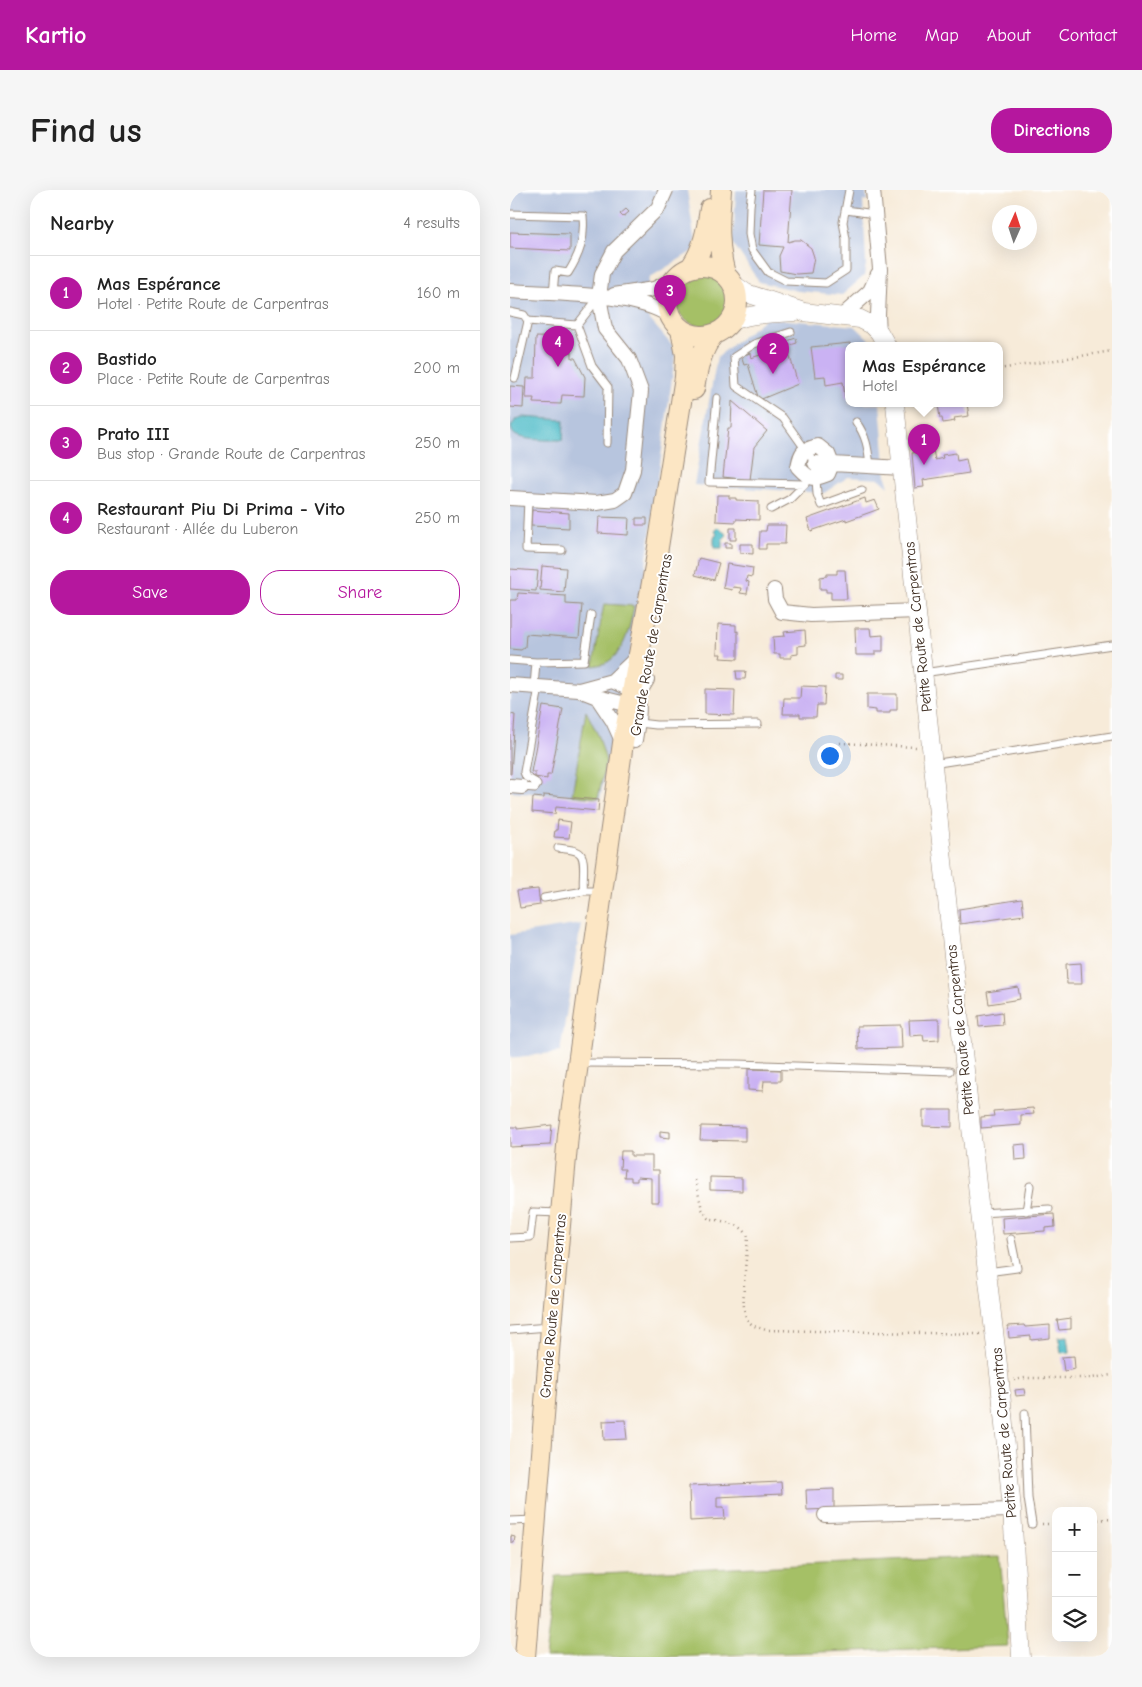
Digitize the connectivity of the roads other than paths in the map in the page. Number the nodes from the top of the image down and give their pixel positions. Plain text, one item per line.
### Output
1 (666, 190) edge
2 (712, 190) edge
3 (720, 190) edge
4 (752, 190) edge
5 (849, 190) edge
6 (873, 190) edge
7 (846, 210) junction
8 (510, 214) edge
9 (876, 214) junction
10 (691, 267) junction
11 (880, 269) junction
12 (729, 279) junction
13 (673, 280) junction
14 (510, 291) edge
15 (553, 294) junction
16 (599, 296) junction
17 (510, 312) edge
18 (804, 312) junction
19 (841, 317) junction
20 (528, 321) junction
21 (732, 321) junction
22 (675, 323) junction
23 (577, 325) junction
24 (790, 332) dead end
25 (713, 335) junction
26 (883, 339) edge
27 (515, 378) dead end
28 (717, 398) dead end
29 (895, 407) edge
30 (856, 422) dead end
31 (607, 443) dead end
32 (805, 449) junction
33 (815, 463) junction
34 (832, 464) junction
35 (870, 466) junction
36 (902, 468) junction
37 (809, 480) junction
38 (862, 490) dead end
39 (510, 498) edge
40 (528, 499) junction
41 (771, 509) dead end
42 (562, 550) dead end
43 (774, 590) dead end
44 (917, 611) junction
45 (591, 615) dead end
46 (1112, 645) edge
47 (640, 649) junction
48 (510, 660) edge
49 (536, 662) junction
50 (923, 673) junction
51 (612, 681) junction
52 (510, 686) edge
53 (536, 687) junction
54 (579, 690) junction
55 (637, 692) junction
56 (597, 697) junction
57 (758, 724) dead end
58 (633, 736) junction
59 (1112, 736) edge
60 (931, 756) junction
61 (516, 787) edge
62 (558, 848) dead end
63 (593, 891) junction
64 (544, 898) dead end
65 (593, 957) junction
66 (578, 1062) junction
67 (950, 1071) dead end
68 (1030, 1186) dead end
69 (1049, 1209) dead end
70 (1026, 1211) junction
71 (561, 1213) junction
72 (980, 1213) junction
73 (510, 1238) edge
74 (1011, 1239) dead end
75 (987, 1272) junction
76 (550, 1327) junction
77 (510, 1330) edge
78 (1026, 1413) dead end
79 (1012, 1510) junction
80 (825, 1515) dead end
81 (535, 1520) junction
82 (510, 1521) edge
83 (1032, 1524) dead end
84 (525, 1657) edge
85 (1021, 1657) edge

1 - 16 street
2 - 10 main road
3 - 12 main road
4 - 7 lane
5 - 7 lane
6 - 9 street
7 - 9 lane
8 - 15 lane
9 - 11 street
10 - 12 main road
10 - 13 main road
11 - 19 street
11 - 26 street
12 - 18 street
12 - 21 main road
13 - 16 street
13 - 22 main road, Grande Route de Carpentras
14 - 15 street
15 - 16 street
16 - 22 street
16 - 23 lane
16 - 40 street
17 - 20 lane
18 - 19 street
18 - 21 street
19 - 26 street
20 - 23 lane
20 - 27 lane
21 - 25 main road, Grande Route de Carpentras
22 - 25 main road
22 - 47 main road, Grande Route de Carpentras
23 - 31 lane
24 - 32 lane
25 - 55 main road, Grande Route de Carpentras
28 - 37 lane
29 - 36 street, Petite Route de Carpentras
30 - 35 lane
32 - 33 lane
32 - 34 street
32 - 37 street
33 - 34 street
33 - 37 lane
34 - 35 street
34 - 37 street
35 - 36 street
36 - 44 street, Petite Route de Carpentras
37 - 38 lane
37 - 41 lane
39 - 40 street
40 - 42 lane
43 - 44 street
44 - 50 street, Petite Route de Carpentras
45 - 49 lane
46 - 50 lane
47 - 51 street
47 - 55 main road, Grande Route de Carpentras
48 - 49 lane
49 - 53 lane
50 - 60 street, Petite Route de Carpentras
51 - 54 street
51 - 55 street
52 - 53 street
53 - 54 street
53 - 61 lane
54 - 56 street
55 - 56 street
55 - 58 main road, Grande Route de Carpentras
55 - 58 main road, Grande Route de Carpentras
56 - 58 street
57 - 58 lane
58 - 63 main road, Grande Route de Carpentras
58 - 65 main road, Grande Route de Carpentras
59 - 60 lane
60 - 72 street, Petite Route de Carpentras
62 - 63 lane
63 - 64 lane
63 - 65 main road, Grande Route de Carpentras
65 - 66 main road, Grande Route de Carpentras
66 - 67 lane
66 - 71 main road, Grande Route de Carpentras
68 - 70 lane
69 - 70 lane
70 - 72 lane
71 - 73 lane
71 - 76 main road, Grande Route de Carpentras
72 - 75 street, Petite Route de Carpentras
74 - 75 lane
75 - 79 street, Petite Route de Carpentras
76 - 77 lane
76 - 81 main road, Grande Route de Carpentras
78 - 83 lane
79 - 80 street
79 - 85 street, Petite Route de Carpentras
81 - 82 lane
81 - 84 main road, Grande Route de Carpentras

